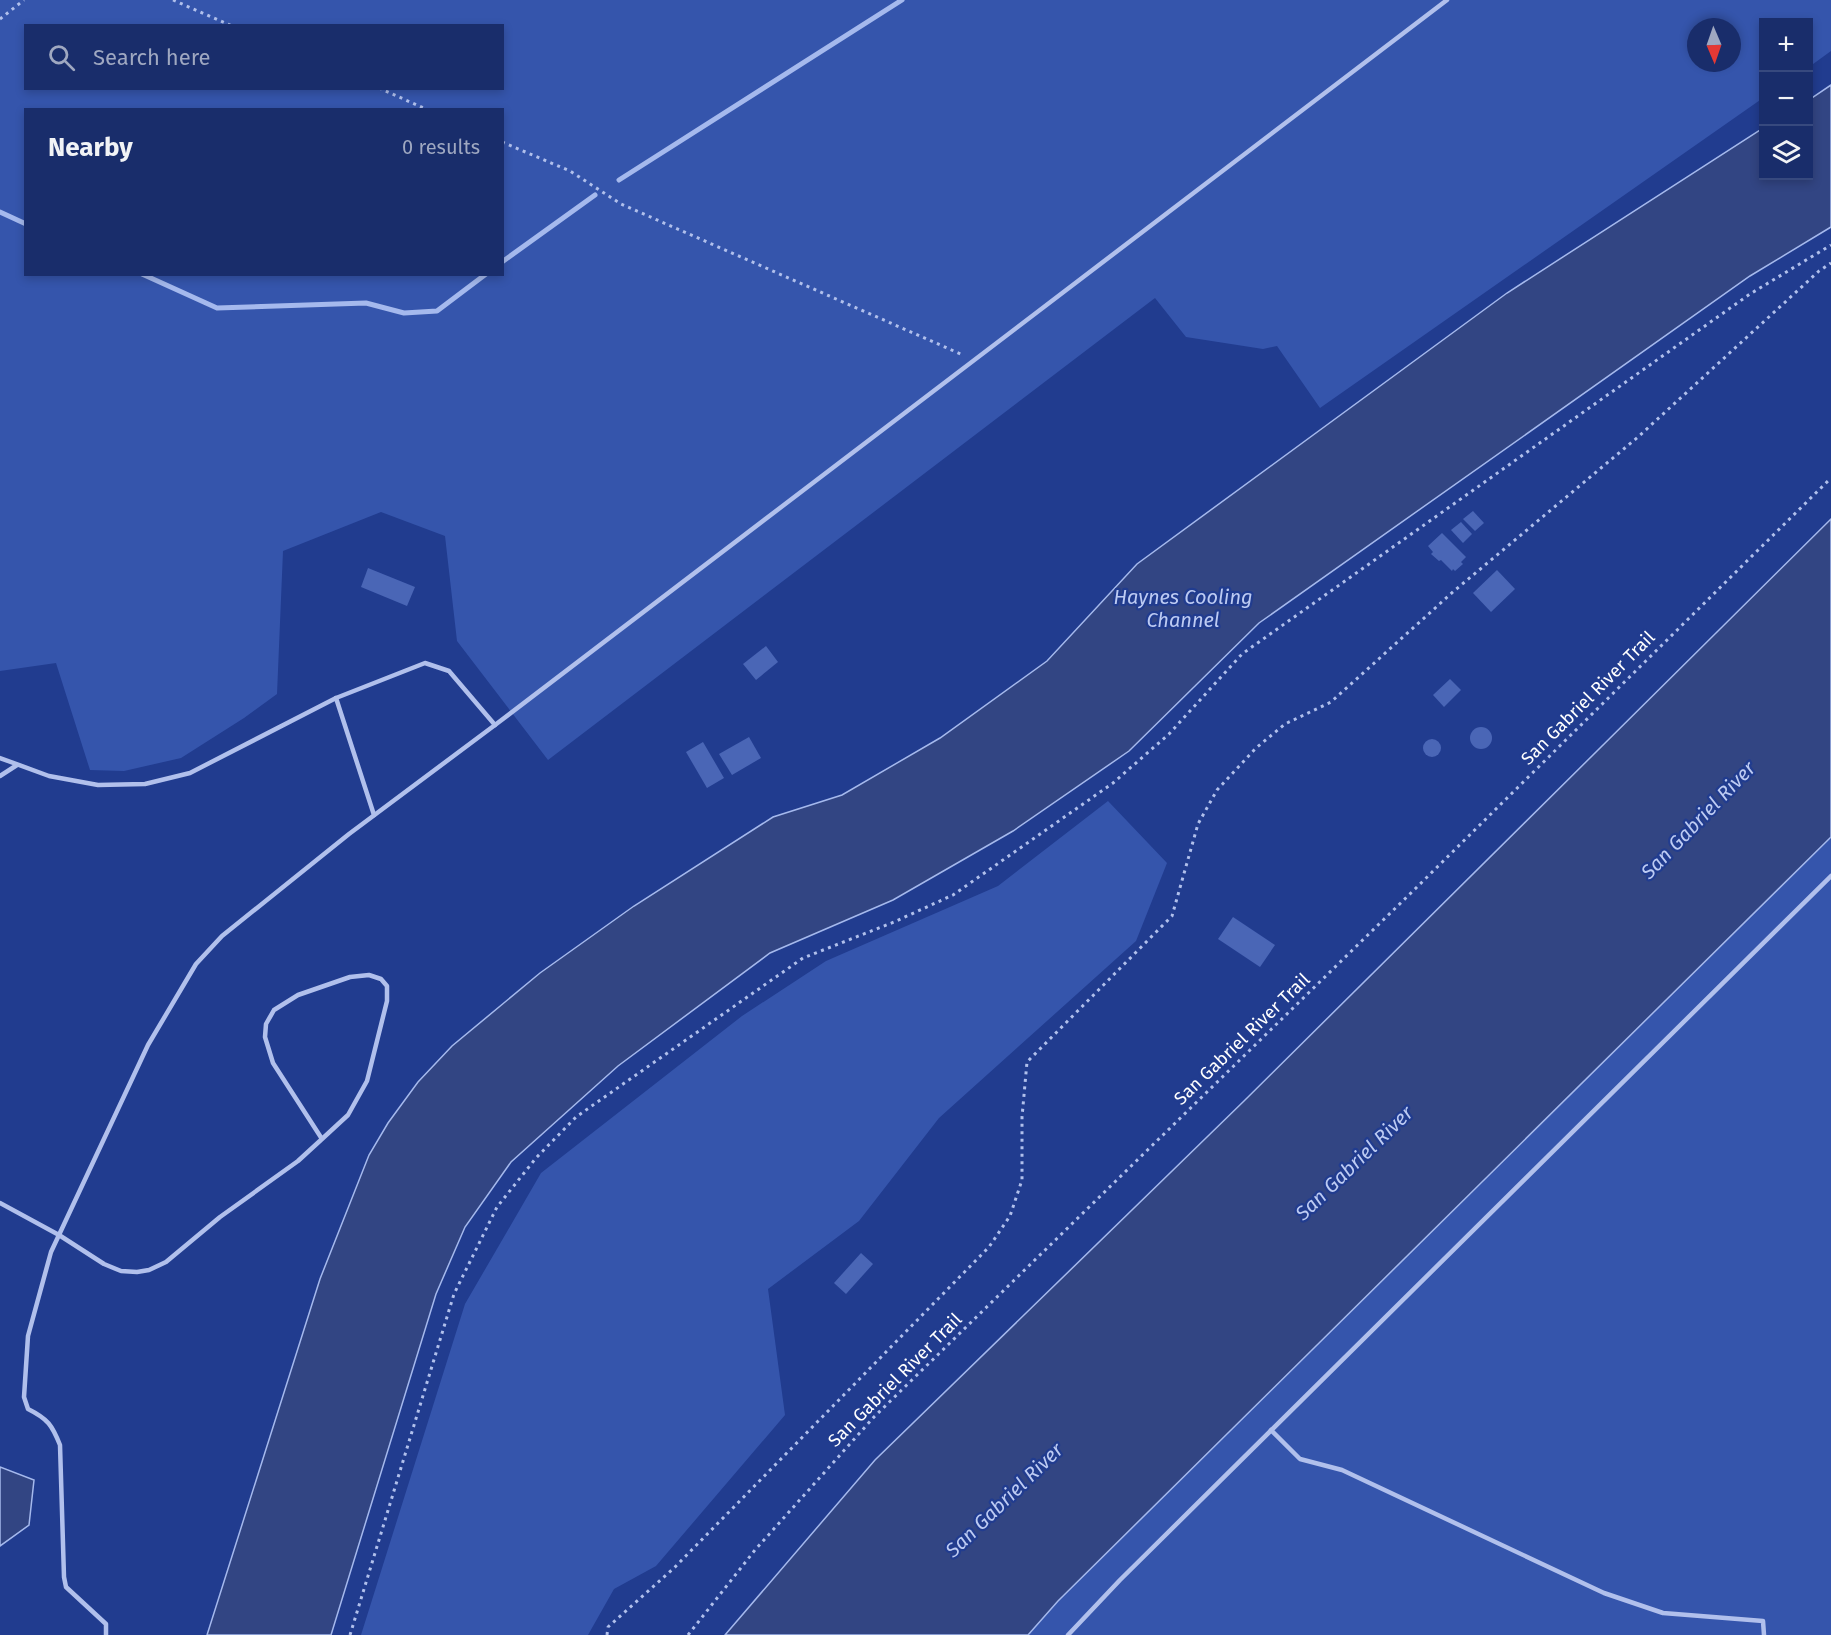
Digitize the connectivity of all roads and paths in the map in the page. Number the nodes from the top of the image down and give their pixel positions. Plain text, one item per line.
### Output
1 (24, 0) edge
2 (173, 0) edge
3 (1447, 0) edge
4 (0, 19) edge
5 (227, 24) edge
6 (383, 90) edge
7 (424, 108) edge
8 (504, 143) edge
9 (1831, 245) edge
10 (1831, 264) edge
11 (975, 361) junction
12 (1831, 478) edge
13 (336, 698) junction
14 (495, 726) junction
15 (0, 758) edge
16 (17, 765) junction
17 (0, 776) edge
18 (374, 815) junction
19 (1831, 876) edge
20 (322, 1139) junction
21 (0, 1203) edge
22 (59, 1235) junction
23 (1271, 1430) junction
24 (106, 1635) edge
25 (350, 1635) edge
26 (607, 1635) edge
27 (688, 1635) edge
28 (1068, 1635) edge
29 (1764, 1635) edge

1 - 4 path
2 - 5 path
3 - 11 lane
6 - 7 path
8 - 11 path
9 - 25 path
10 - 26 path
11 - 14 lane
12 - 27 path, San Gabriel River Trail
13 - 14 lane
13 - 16 lane
13 - 18 lane
14 - 18 lane
15 - 16 lane
16 - 17 lane
18 - 22 lane
19 - 23 lane
20 - 20 lane
20 - 22 lane
21 - 22 lane
22 - 24 lane
23 - 28 lane
23 - 29 lane

